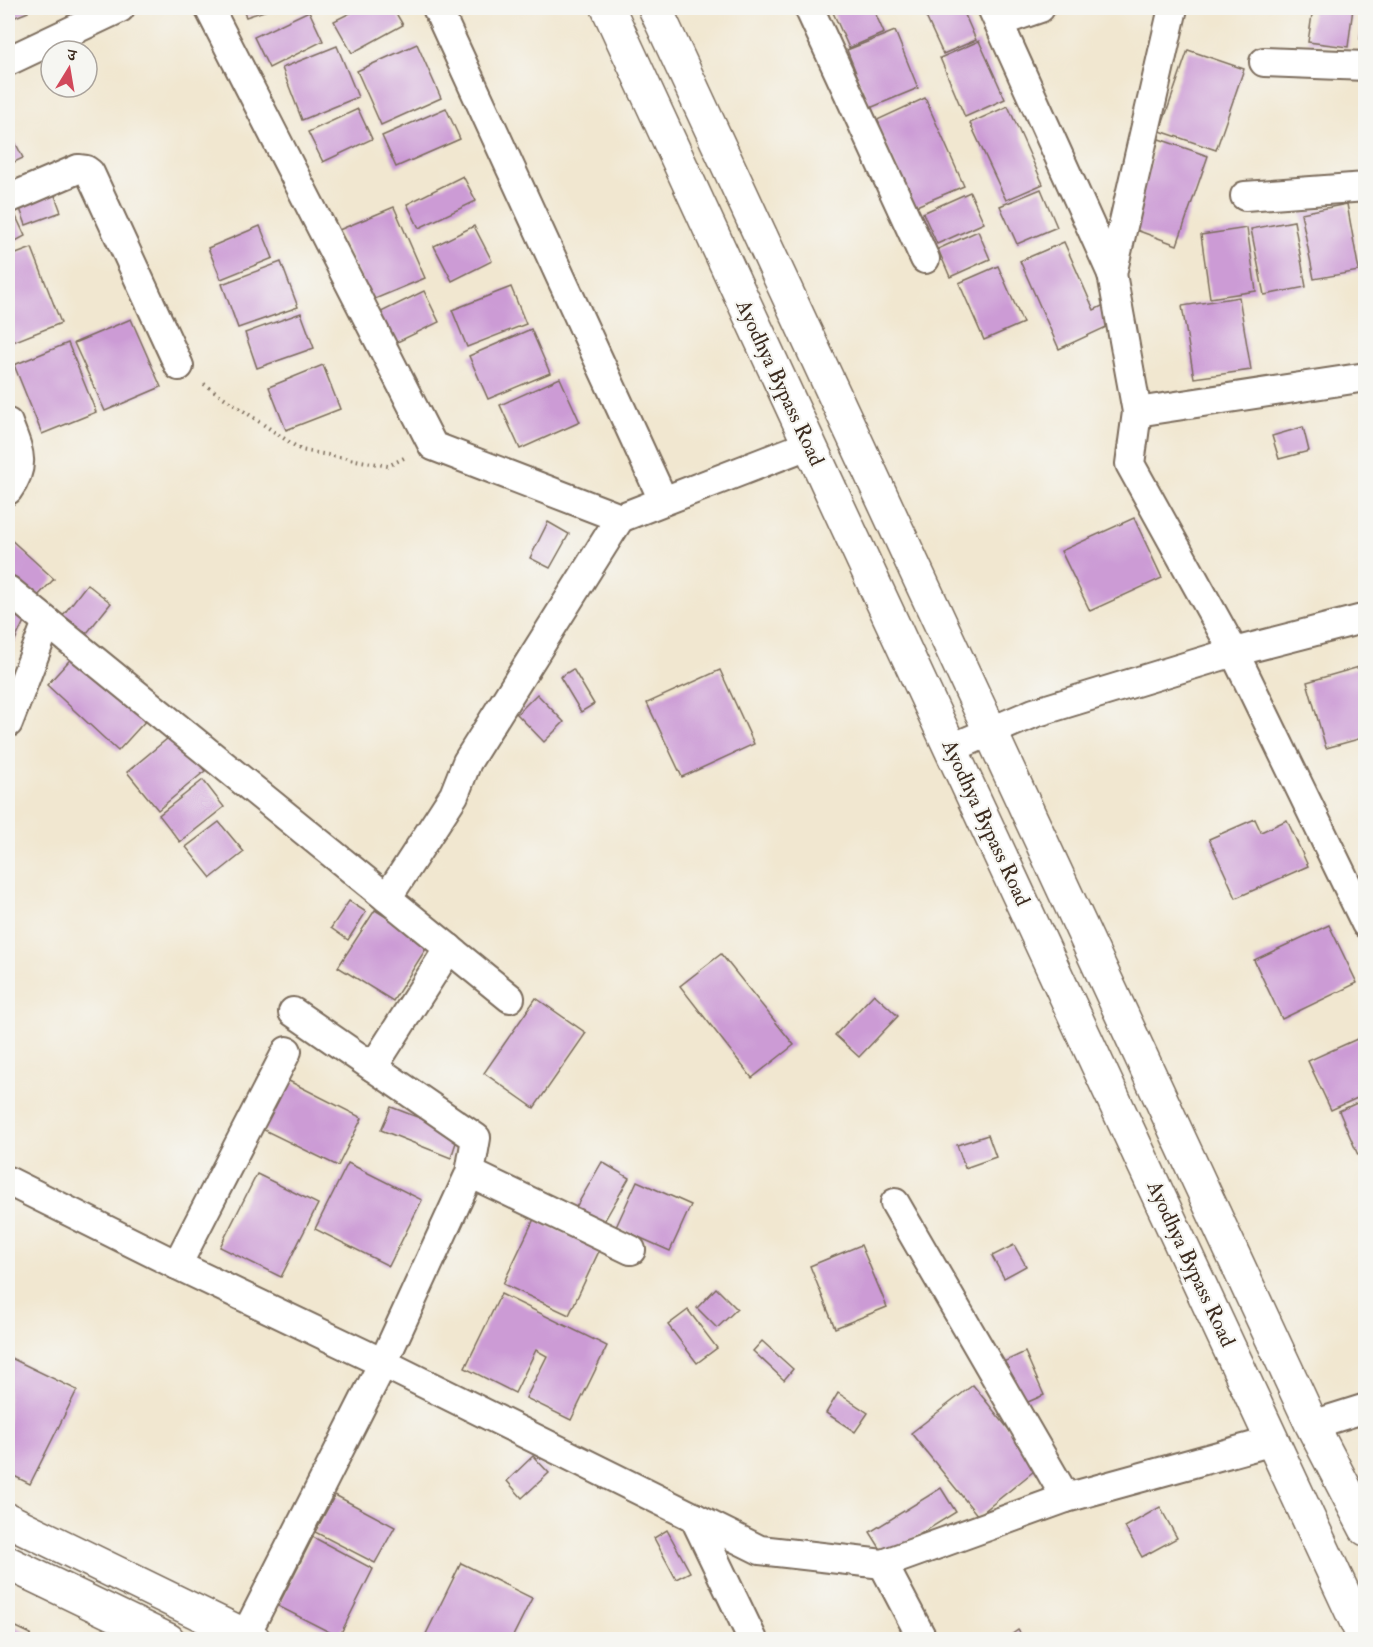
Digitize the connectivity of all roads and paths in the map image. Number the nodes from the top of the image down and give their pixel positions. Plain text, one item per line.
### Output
1 (120, 8) edge
2 (209, 8) edge
3 (437, 8) edge
4 (608, 8) edge
5 (655, 8) edge
6 (809, 8) edge
7 (1040, 8) edge
8 (1173, 8) edge
9 (996, 15) edge
10 (8, 61) edge
11 (1264, 62) dead end
12 (1365, 66) edge
13 (1365, 186) edge
14 (1245, 195) dead end
15 (8, 199) edge
16 (925, 259) dead end
17 (1112, 274) junction
18 (179, 366) joint
19 (1365, 377) edge
20 (1137, 412) junction
21 (8, 423) edge
22 (808, 445) junction
23 (433, 446) junction
24 (8, 490) edge
25 (663, 500) junction
26 (620, 518) junction
27 (8, 590) edge
28 (1365, 618) edge
29 (47, 622) junction
30 (1234, 652) junction
31 (8, 723) edge
32 (991, 730) junction
33 (952, 748) junction
34 (1355, 877) edge
35 (387, 898) junction
36 (1365, 924) edge
37 (449, 948) junction
38 (510, 998) dead end
39 (293, 1012) dead end
40 (287, 1051) dead end
41 (373, 1067) junction
42 (470, 1173) junction
43 (8, 1181) edge
44 (895, 1203) dead end
45 (631, 1250) dead end
46 (177, 1265) junction
47 (383, 1363) junction
48 (1365, 1408) edge
49 (1312, 1425) junction
50 (1273, 1441) junction
51 (1066, 1498) junction
52 (694, 1517) junction
53 (8, 1520) edge
54 (1365, 1529) edge
55 (8, 1563) edge
56 (883, 1564) junction
57 (247, 1638) edge
58 (168, 1640) edge
59 (753, 1640) edge
60 (923, 1640) edge
61 (1365, 1640) edge

1 - 10 street
2 - 23 street
3 - 25 street
4 - 22 main road, Ayodhya Bypass Road
5 - 32 main road, Ayodhya Bypass Road
6 - 16 street
7 - 9 street
8 - 17 street
9 - 17 street
11 - 12 street
13 - 14 street
15 - 18 street
17 - 20 street
18 - 23 path
19 - 20 street
20 - 30 street
21 - 24 street
22 - 25 street
22 - 33 main road, Ayodhya Bypass Road
23 - 26 street
25 - 26 street
26 - 35 street
27 - 29 street
28 - 30 street
29 - 31 street
29 - 35 street
30 - 32 street
30 - 34 street
32 - 33 street
32 - 49 main road, Ayodhya Bypass Road
33 - 50 main road, Ayodhya Bypass Road
34 - 36 street
35 - 37 street
37 - 38 street
37 - 41 street
39 - 41 street
40 - 46 street
41 - 42 street
42 - 45 street
42 - 47 street
43 - 46 street
44 - 51 street
46 - 47 street
47 - 52 street
47 - 57 street
48 - 49 street
49 - 54 main road, Ayodhya Bypass Road
50 - 51 street
50 - 61 main road, Ayodhya Bypass Road
51 - 56 street
52 - 56 street
52 - 59 street
53 - 57 main road
55 - 58 main road
56 - 60 street

